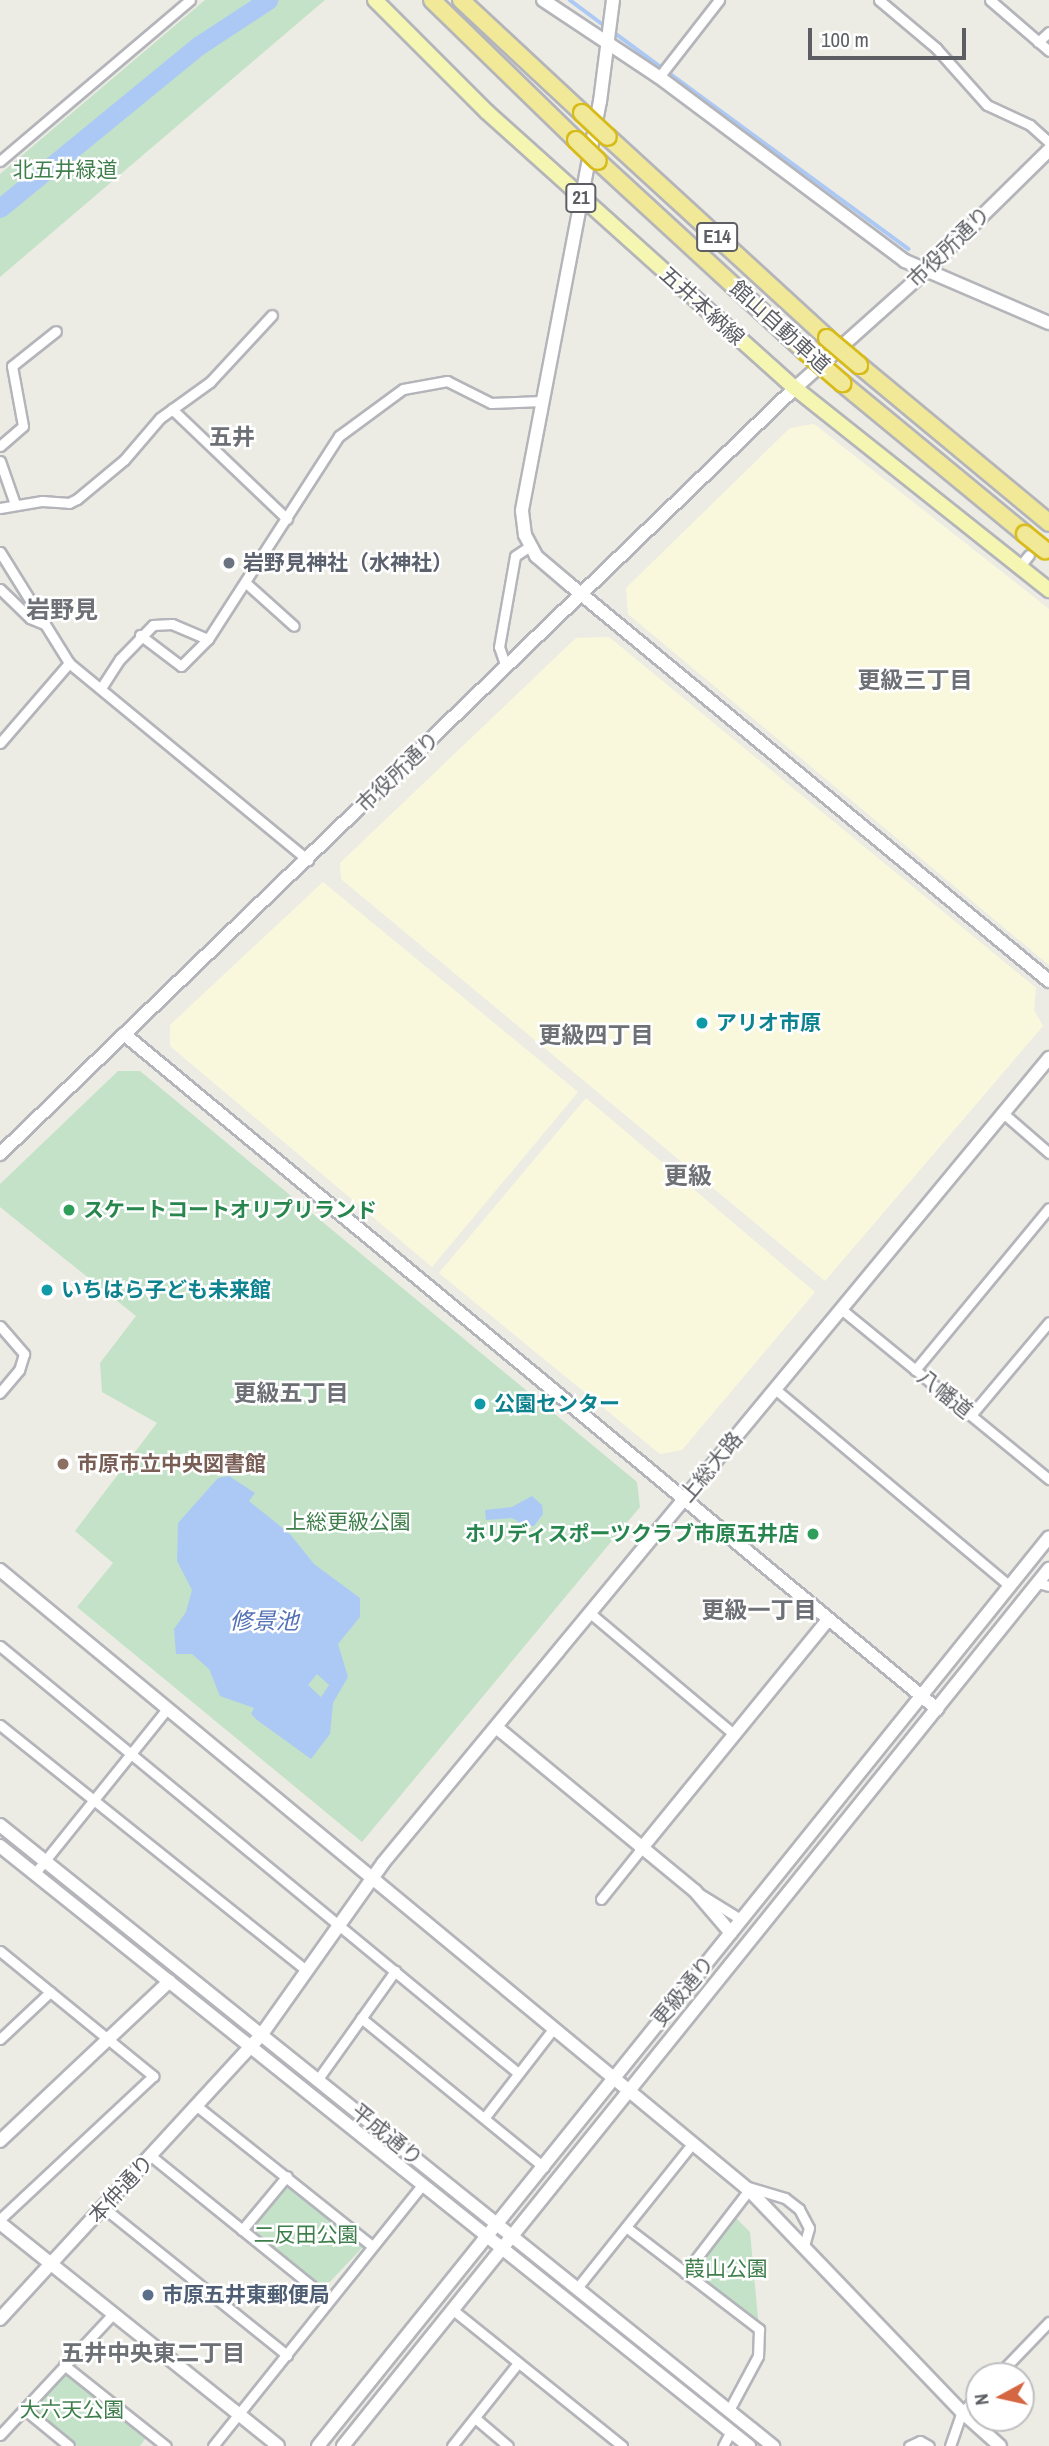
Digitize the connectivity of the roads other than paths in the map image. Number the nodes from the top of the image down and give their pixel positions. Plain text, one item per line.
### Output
1 (190, 0) edge
2 (375, 0) edge
3 (432, 0) edge
4 (461, 0) edge
5 (543, 0) edge
6 (613, 0) edge
7 (719, 0) edge
8 (879, 0) edge
9 (990, 0) edge
10 (1049, 32) edge
11 (606, 39) junction
12 (1038, 42) junction
13 (1049, 51) edge
14 (659, 77) junction
15 (1049, 142) edge
16 (1049, 150) edge
17 (0, 161) edge
18 (579, 195) junction
19 (928, 269) junction
20 (272, 315) dead end
21 (1049, 323) edge
22 (56, 331) dead end
23 (795, 388) junction
24 (542, 401) junction
25 (172, 410) junction
26 (0, 446) edge
27 (0, 461) edge
28 (15, 503) junction
29 (0, 508) edge
30 (287, 519) junction
31 (1044, 519) edge
32 (530, 546) junction
33 (0, 552) edge
34 (1036, 556) edge
35 (246, 583) junction
36 (0, 589) edge
37 (1049, 590) edge
38 (583, 595) junction
39 (44, 624) junction
40 (293, 626) dead end
41 (140, 635) junction
42 (208, 639) junction
43 (69, 663) junction
44 (506, 667) junction
45 (101, 688) junction
46 (0, 743) edge
47 (308, 860) junction
48 (1049, 981) edge
49 (124, 1034) junction
50 (1049, 1058) edge
51 (1003, 1114) junction
52 (1049, 1153) edge
53 (0, 1154) edge
54 (1049, 1208) edge
55 (841, 1309) junction
56 (1049, 1322) edge
57 (0, 1326) edge
58 (915, 1370) junction
59 (775, 1389) junction
60 (0, 1393) edge
61 (971, 1415) junction
62 (1049, 1479) edge
63 (684, 1499) junction
64 (1049, 1537) edge
65 (1049, 1569) edge
66 (0, 1570) edge
67 (1044, 1584) edge
68 (1010, 1586) junction
69 (590, 1613) junction
70 (827, 1621) junction
71 (0, 1646) edge
72 (921, 1696) junction
73 (167, 1709) junction
74 (937, 1709) junction
75 (0, 1725) edge
76 (496, 1727) junction
77 (735, 1735) junction
78 (132, 1753) junction
79 (94, 1800) junction
80 (0, 1825) edge
81 (0, 1846) edge
82 (641, 1849) junction
83 (44, 1861) junction
84 (35, 1873) junction
85 (373, 1876) junction
86 (695, 1891) junction
87 (601, 1899) dead end
88 (741, 1920) junction
89 (340, 1924) junction
90 (731, 1933) junction
91 (0, 1951) edge
92 (306, 1970) junction
93 (395, 1971) junction
94 (170, 1981) junction
95 (50, 1992) junction
96 (361, 2018) junction
97 (553, 2029) junction
98 (261, 2034) junction
99 (108, 2038) junction
100 (0, 2039) edge
101 (245, 2053) junction
102 (518, 2073) junction
103 (611, 2077) junction
104 (317, 2078) junction
105 (630, 2092) junction
106 (198, 2106) junction
107 (485, 2117) junction
108 (0, 2141) edge
109 (692, 2144) junction
110 (150, 2156) junction
111 (544, 2167) junction
112 (287, 2176) junction
113 (422, 2185) junction
114 (746, 2188) junction
115 (773, 2193) junction
116 (785, 2198) junction
117 (104, 2208) junction
118 (772, 2212) junction
119 (0, 2221) edge
120 (496, 2224) junction
121 (626, 2227) junction
122 (242, 2230) junction
123 (512, 2236) junction
124 (485, 2238) junction
125 (372, 2246) junction
126 (804, 2246) junction
127 (501, 2250) junction
128 (51, 2264) junction
129 (685, 2273) junction
130 (577, 2288) junction
131 (329, 2300) junction
132 (453, 2310) junction
133 (113, 2314) junction
134 (0, 2319) edge
135 (1049, 2322) edge
136 (286, 2355) junction
137 (1010, 2362) edge
138 (518, 2363) junction
139 (64, 2365) junction
140 (23, 2409) junction
141 (965, 2409) edge
142 (729, 2410) junction
143 (962, 2412) junction
144 (239, 2414) junction
145 (475, 2418) junction
146 (731, 2431) junction
147 (0, 2435) edge
148 (69, 2446) edge
149 (166, 2446) edge
150 (213, 2446) edge
151 (278, 2446) edge
152 (318, 2446) edge
153 (343, 2446) edge
154 (452, 2446) edge
155 (508, 2446) edge
156 (622, 2446) edge
157 (723, 2446) edge
158 (749, 2446) edge
159 (773, 2446) edge
160 (909, 2446) edge
161 (929, 2446) edge
162 (950, 2446) edge
163 (1000, 2446) edge

1 - 17 street
2 - 18 main road, 五井本納線 / 21
3 - 34 highway, 館山自動車道 / E14, bridge
4 - 31 highway, 館山自動車道 / E14, bridge
5 - 11 street
6 - 11 street
7 - 14 street
8 - 15 street
9 - 12 street
10 - 12 street
11 - 14 street
11 - 18 street
12 - 13 street
14 - 19 street
16 - 19 street, 市役所通り
18 - 23 main road, 五井本納線 / 21
18 - 24 street
19 - 21 street
19 - 23 street, 市役所通り
20 - 25 street
22 - 26 street
23 - 34 main road, 五井本納線 / 21
23 - 38 street, 市役所通り
24 - 30 street
24 - 32 street
25 - 28 street
25 - 30 street
27 - 28 street
28 - 29 street
30 - 35 street
32 - 38 street
32 - 44 street
33 - 39 street
34 - 37 main road, 五井本納線 / 21
35 - 40 street
35 - 42 street
36 - 39 street
38 - 44 street, 市役所通り
38 - 48 street
39 - 43 street
41 - 42 street
41 - 42 street
41 - 45 street
43 - 45 street
43 - 46 street
44 - 47 street, 市役所通り
45 - 47 street
47 - 49 street, 市役所通り
49 - 53 street, 市役所通り
49 - 63 street
50 - 51 street, 上総大路
51 - 52 street
51 - 55 street, 上総大路
54 - 58 street
55 - 58 street, 八幡道
55 - 59 street, 上総大路
56 - 61 street
57 - 60 street
58 - 61 street, 八幡道
59 - 63 street, 上総大路
59 - 68 street
61 - 62 street, 八幡道
63 - 69 street, 上総大路
63 - 70 street
64 - 68 street, 更級通り
65 - 67 street, 更級通り
66 - 73 street
67 - 74 street, 更級通り
68 - 72 street, 更級通り
69 - 76 street, 上総大路
69 - 77 street
70 - 72 street
70 - 77 street
71 - 78 street
72 - 74 street
72 - 88 street, 更級通り
73 - 78 street
73 - 85 street
74 - 105 street, 更級通り
75 - 79 street
76 - 82 street
76 - 85 street, 上総大路
77 - 82 street
78 - 79 street
78 - 89 street
79 - 83 street
79 - 92 street
80 - 83 street, 平成通り
81 - 84 street, 平成通り
82 - 86 street
82 - 87 street
83 - 84 street
83 - 98 street, 平成通り
84 - 94 street, 平成通り
85 - 89 street, 上総大路
85 - 97 street
86 - 88 street
86 - 90 street
88 - 90 street, 更級通り
89 - 92 street, 上総大路
89 - 93 street
90 - 103 street, 更級通り
91 - 95 street
92 - 98 street, 本仲通り
93 - 96 street
93 - 102 street
94 - 99 street
94 - 101 street, 平成通り
95 - 99 street
95 - 100 street
96 - 104 street
96 - 107 street
97 - 102 street
97 - 103 street
98 - 101 street, 本仲通り
98 - 104 street, 平成通り
99 - 108 street
99 - 119 street
101 - 106 street, 本仲通り
101 - 113 street, 平成通り
102 - 107 street
103 - 105 street
103 - 111 street, 更級通り
104 - 120 street, 平成通り
105 - 109 street
105 - 123 street, 更級通り
106 - 110 street, 本仲通り
106 - 112 street
107 - 111 street
109 - 114 street
109 - 121 street
110 - 117 street, 本仲通り
110 - 122 street
111 - 120 street, 更級通り
112 - 122 street
112 - 125 street
113 - 124 street, 平成通り
113 - 125 street
114 - 115 street
114 - 118 street
114 - 129 street
115 - 116 street
115 - 118 street
116 - 118 street
116 - 126 street
117 - 128 street, 本仲通り
117 - 136 street
118 - 126 street
119 - 128 street
120 - 123 street, 平成通り
120 - 124 street, 更級通り
121 - 129 street
121 - 130 street
122 - 131 street
123 - 127 street, 更級通り
123 - 130 street, 平成通り
124 - 127 street, 平成通り
124 - 152 street, 更級通り
125 - 131 street
126 - 143 street
127 - 132 street, 更級通り
127 - 146 street, 平成通り
128 - 133 street
128 - 134 street, 本仲通り
129 - 142 street
130 - 142 street, 平成通り
131 - 136 street
132 - 138 street
132 - 153 street, 更級通り
133 - 139 street
133 - 144 street
135 - 137 street
136 - 144 street
138 - 145 street
138 - 156 street
139 - 140 street
139 - 149 street
140 - 147 street
140 - 148 street
141 - 143 street
142 - 159 street, 平成通り
143 - 162 street
143 - 163 street
144 - 150 street
144 - 151 street
145 - 154 street
145 - 155 street
146 - 157 street
146 - 158 street, 平成通り
160 - 161 street

